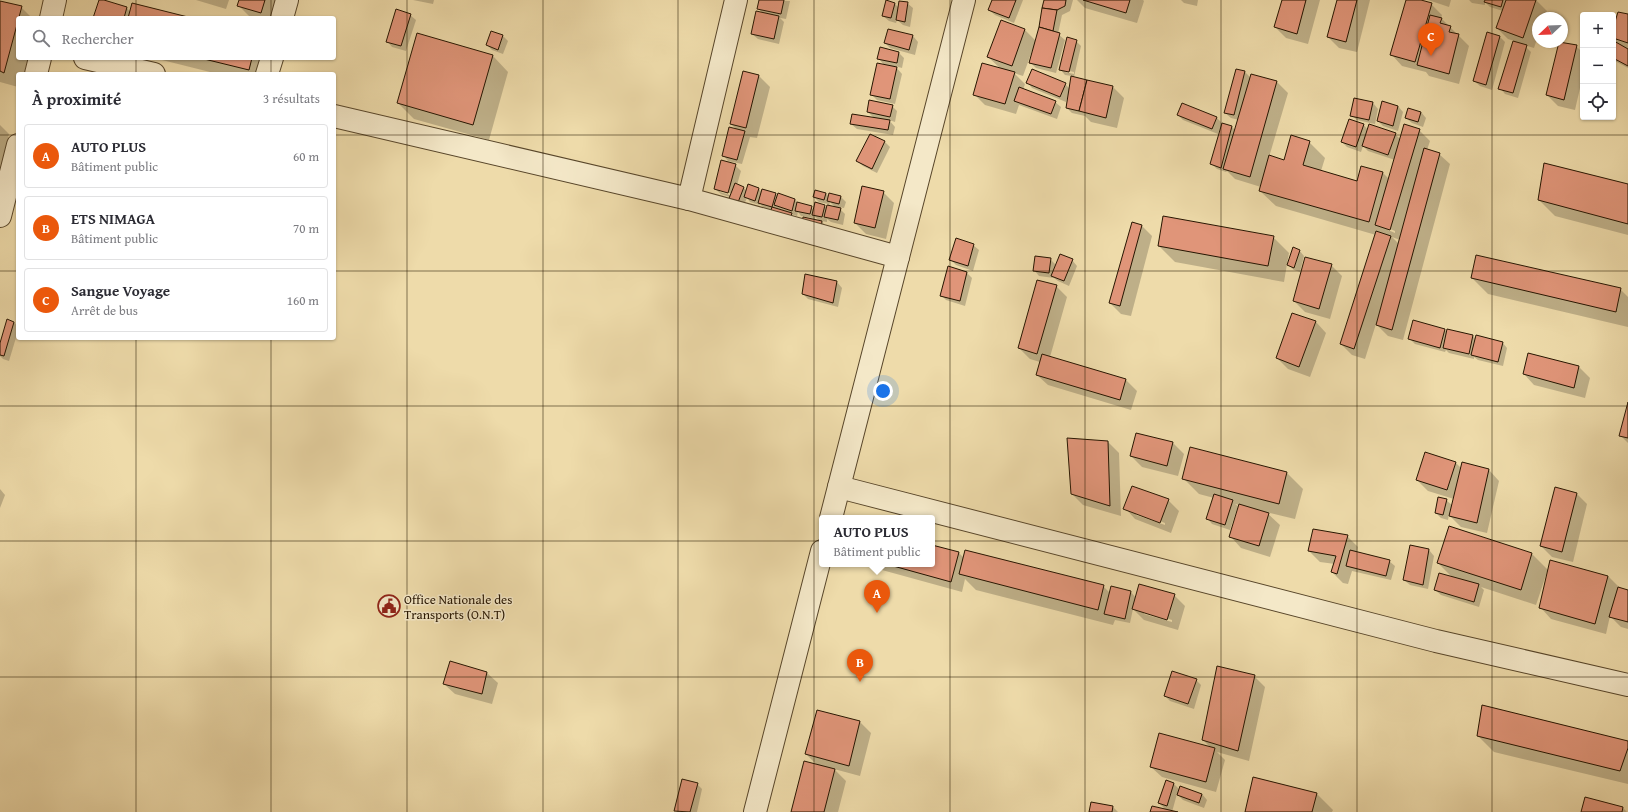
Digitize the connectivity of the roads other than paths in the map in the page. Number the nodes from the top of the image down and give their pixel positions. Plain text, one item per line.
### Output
1 (55, 0) edge
2 (287, 0) edge
3 (736, 0) edge
4 (964, 0) edge
5 (51, 16) edge
6 (283, 16) edge
7 (40, 60) edge
8 (94, 60) edge
9 (271, 60) edge
10 (36, 72) edge
11 (145, 72) edge
12 (268, 72) edge
13 (336, 116) edge
14 (16, 153) edge
15 (689, 199) junction
16 (0, 216) edge
17 (898, 257) junction
18 (839, 487) junction
19 (832, 515) edge
20 (819, 563) edge
21 (1628, 685) edge
22 (755, 812) edge

1 - 5 street
2 - 6 street
3 - 15 street
4 - 17 street
7 - 10 street
8 - 11 street
9 - 12 street
13 - 15 street
14 - 16 street
15 - 17 street
17 - 18 street
18 - 19 street
18 - 21 street
20 - 22 street

